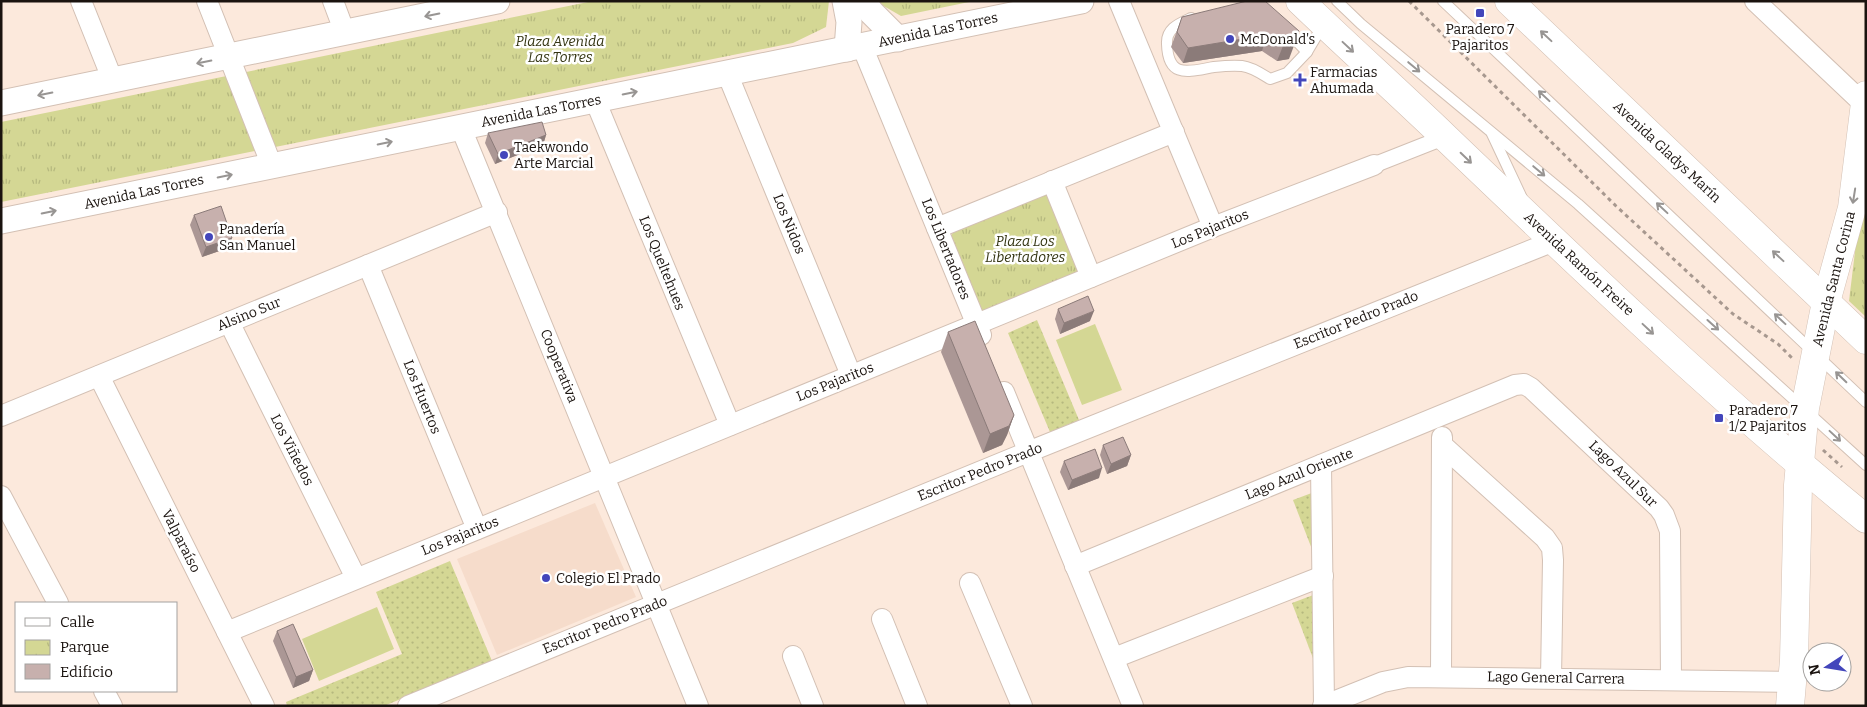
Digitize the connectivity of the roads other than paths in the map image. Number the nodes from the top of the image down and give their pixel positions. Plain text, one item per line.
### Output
1 (81, 1) edge
2 (207, 1) edge
3 (333, 1) edge
4 (497, 1) edge
5 (845, 1) edge
6 (863, 1) edge
7 (1081, 1) edge
8 (1119, 1) edge
9 (1300, 1) edge
10 (1444, 1) edge
11 (1509, 1) edge
12 (1755, 1) edge
13 (466, 4) edge
14 (1330, 12) edge
15 (1198, 15) edge
16 (1279, 24) edge
17 (345, 33) junction
18 (898, 39) junction
19 (855, 47) junction
20 (1308, 52) junction
21 (229, 57) junction
22 (727, 74) junction
23 (113, 80) junction
24 (595, 100) junction
25 (1865, 100) edge
26 (1, 103) edge
27 (461, 128) junction
28 (1490, 131) junction
29 (1174, 132) junction
30 (1445, 137) junction
31 (1374, 165) joint
32 (272, 166) junction
33 (1052, 181) junction
34 (497, 212) junction
35 (1, 221) edge
36 (1214, 227) junction
37 (937, 228) junction
38 (1545, 233) junction
39 (368, 265) junction
40 (1092, 277) junction
41 (1826, 302) junction
42 (229, 322) junction
43 (976, 324) junction
44 (1866, 340) edge
45 (987, 351) edge
46 (1804, 357) junction
47 (99, 376) junction
48 (851, 376) junction
49 (998, 378) edge
50 (1524, 384) joint
51 (1866, 402) edge
52 (1805, 408) junction
53 (1442, 415) junction
54 (1, 416) edge
55 (730, 425) junction
56 (1442, 445) junction
57 (1028, 452) junction
58 (1799, 463) junction
59 (1866, 464) edge
60 (1321, 465) junction
61 (604, 476) junction
62 (1837, 495) junction
63 (1, 496) edge
64 (1797, 516) junction
65 (1866, 519) edge
66 (477, 529) junction
67 (1075, 566) junction
68 (1323, 576) junction
69 (356, 578) junction
70 (970, 583) dead end
71 (57, 602) edge
72 (656, 604) junction
73 (882, 619) dead end
74 (227, 632) junction
75 (793, 656) dead end
76 (1114, 658) junction
77 (1441, 677) junction
78 (1551, 678) junction
79 (1671, 680) junction
80 (105, 692) edge
81 (1792, 694) edge
82 (112, 706) edge
83 (264, 706) edge
84 (408, 706) edge
85 (698, 706) edge
86 (813, 706) edge
87 (917, 706) edge
88 (1022, 706) edge
89 (1133, 706) edge
90 (1324, 706) edge

1 - 23 street
2 - 21 street
3 - 17 street
4 - 13 street
5 - 19 street
6 - 18 street
7 - 18 street, Avenida Las Torres
8 - 29 street
9 - 14 main road, Avenida Ramón Freire
46 -> 10 lane
41 -> 11 main road, Avenida Gladys Marín
12 - 25 street
13 -> 17 street
14 - 20 lane
14 -> 28 lane
14 -> 30 main road, Avenida Ramón Freire
15 - 20 lane
16 - 20 lane
17 - 21 street
18 - 19 street, Avenida Las Torres
19 - 22 street, Avenida Las Torres
19 - 37 street, Los Libertadores
21 -> 23 street
21 - 32 street
24 -> 22 street, Avenida Las Torres
22 - 48 street, Los Nidos
23 -> 26 street
24 - 27 street, Avenida Las Torres
24 - 55 street, Los Queltehues
25 -> 41 main road, Avenida Santa Corina
32 -> 27 street, Avenida Las Torres
27 - 34 street, Cooperativa
28 - 38 lane
28 -> 52 lane
29 - 33 street
29 - 36 street
30 - 31 street, Los Pajaritos
30 -> 38 main road, Avenida Ramón Freire
31 - 36 street, Los Pajaritos
35 -> 32 street, Avenida Las Torres
33 - 37 street
33 - 40 street
34 - 39 street, Alsino Sur
34 - 61 street, Cooperativa
36 - 40 street, Los Pajaritos
37 - 43 street, Los Libertadores
38 - 57 street, Escritor Pedro Prado
38 -> 58 main road, Avenida Ramón Freire
39 - 42 street, Alsino Sur
39 - 66 street, Los Huertos
40 - 43 street, Los Pajaritos
41 - 44 main road, Avenida Gladys Marín
41 - 46 main road, Avenida Santa Corina
42 - 47 street, Alsino Sur
42 - 69 street, Los Viñedos
43 - 45 street, Los Libertadores
43 - 48 street, Los Pajaritos
51 -> 46 lane
46 - 52 main road, Avenida Santa Corina
47 - 54 street, Alsino Sur
47 - 74 street, Valparaíso
48 - 55 street, Los Pajaritos
49 - 57 street
50 - 53 street, Lago Azul Oriente
50 - 79 street, Lago Azul Sur
52 - 58 main road, Avenida Santa Corina
52 -> 59 lane
53 - 56 street
53 - 60 street, Lago Azul Oriente
55 - 61 street, Los Pajaritos
56 - 77 street
56 - 78 street
57 - 67 street
57 - 72 street, Escritor Pedro Prado
58 - 62 main road, Avenida Ramón Freire
58 - 64 main road, Avenida Santa Corina
60 - 67 street, Lago Azul Oriente
60 - 68 street
61 - 66 street, Los Pajaritos
61 - 72 street, Cooperativa
62 - 64 main road
62 - 65 main road, Avenida Ramón Freire
63 - 71 street
64 - 81 main road, Avenida Santa Corina
66 - 69 street, Los Pajaritos
67 - 76 street
68 - 76 street
68 - 90 street
69 - 74 street, Los Pajaritos
70 - 88 street
72 - 84 street, Escritor Pedro Prado
72 - 85 street, Cooperativa
73 - 87 street
74 - 83 street, Valparaíso
75 - 86 street
76 - 89 street
77 - 78 street, Lago General Carrera
77 - 90 street, Lago General Carrera
78 - 79 street, Lago General Carrera
79 - 81 street, Lago General Carrera
80 - 82 street

